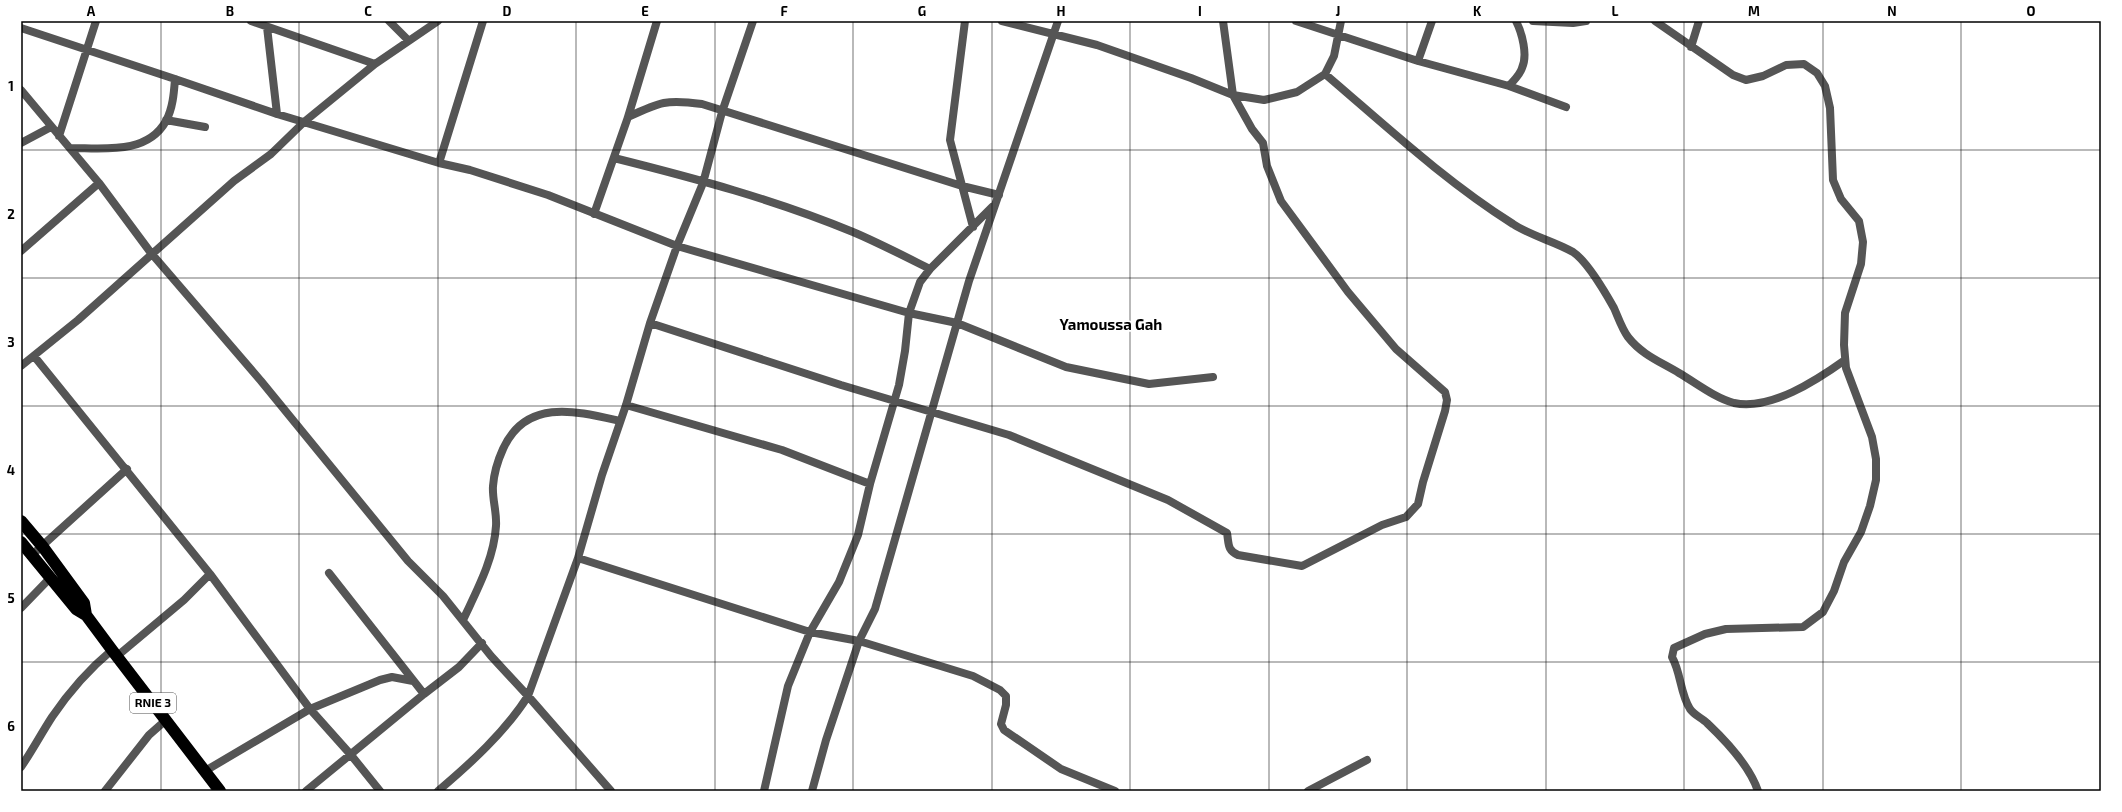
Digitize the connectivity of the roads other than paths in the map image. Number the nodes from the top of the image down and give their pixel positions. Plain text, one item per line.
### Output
1 (96, 21) edge
2 (251, 21) edge
3 (389, 21) edge
4 (438, 21) edge
5 (483, 21) edge
6 (657, 21) edge
7 (753, 21) edge
8 (965, 21) edge
9 (1002, 21) edge
10 (1058, 21) edge
11 (1223, 21) edge
12 (1296, 21) edge
13 (1341, 21) edge
14 (1432, 21) edge
15 (1516, 21) edge
16 (1533, 21) edge
17 (1586, 21) edge
18 (1655, 21) edge
19 (1699, 21) edge
20 (267, 27) junction
21 (21, 28) edge
22 (1054, 34) junction
23 (1337, 34) junction
24 (408, 40) junction
25 (1691, 47) junction
26 (87, 50) junction
27 (1418, 61) junction
28 (375, 64) junction
29 (1325, 74) junction
30 (176, 78) junction
31 (1508, 86) junction
32 (21, 90) edge
33 (1233, 95) junction
34 (1566, 107) dead end
35 (722, 112) junction
36 (278, 114) junction
37 (628, 117) junction
38 (166, 120) junction
39 (304, 122) junction
40 (51, 127) junction
41 (205, 127) dead end
42 (59, 136) junction
43 (21, 143) edge
44 (70, 148) junction
45 (614, 158) junction
46 (439, 163) junction
47 (99, 183) junction
48 (703, 183) junction
49 (962, 186) junction
50 (999, 195) junction
51 (994, 205) junction
52 (594, 214) junction
53 (972, 226) junction
54 (676, 246) junction
55 (21, 251) edge
56 (151, 254) junction
57 (930, 268) junction
58 (909, 313) junction
59 (650, 323) junction
60 (957, 323) junction
61 (34, 356) junction
62 (1845, 360) junction
63 (21, 366) edge
64 (1212, 377) dead end
65 (894, 401) junction
66 (626, 405) junction
67 (932, 412) junction
68 (620, 421) junction
69 (127, 469) junction
70 (870, 484) junction
71 (21, 521) edge
72 (21, 542) edge
73 (43, 547) junction
74 (32, 555) junction
75 (578, 558) junction
76 (329, 572) dead end
77 (210, 574) junction
78 (51, 577) junction
79 (21, 608) edge
80 (86, 615) junction
81 (463, 620) junction
82 (810, 632) junction
83 (859, 641) junction
84 (482, 643) junction
85 (114, 654) junction
86 (413, 681) junction
87 (424, 694) junction
88 (528, 696) junction
89 (310, 710) junction
90 (166, 720) junction
91 (351, 755) junction
92 (1367, 760) dead end
93 (21, 768) edge
94 (205, 771) junction
95 (105, 791) edge
96 (220, 791) edge
97 (306, 791) edge
98 (380, 791) edge
99 (438, 791) edge
100 (611, 791) edge
101 (764, 791) edge
102 (812, 791) edge
103 (1115, 791) edge
104 (1308, 791) edge
105 (1758, 791) edge

1 - 26 street
2 - 20 street
3 - 24 street
4 - 24 street
5 - 46 street
6 - 37 street
7 - 35 street
8 - 49 street
9 - 22 street
10 - 22 street
11 - 33 street
12 - 23 street
13 - 23 street
14 - 27 street
15 - 31 street
16 - 17 street
18 - 25 street
19 - 25 street
20 - 28 street
20 - 36 street
21 - 26 street
22 - 33 street
22 - 50 street
23 - 27 street
23 - 29 street
24 - 28 street
25 - 62 street
26 - 30 street
26 - 42 street
27 - 31 street
28 - 39 street
29 - 33 street
29 - 62 street
30 - 36 street
30 - 38 street
31 - 34 street
32 - 40 street
33 - 67 street
35 - 37 street
35 - 48 street
35 - 49 street
36 - 39 street
37 - 45 street
38 - 41 street
38 - 44 street
39 - 46 street
39 - 56 street
40 - 42 street
40 - 43 street
42 - 44 street
44 - 47 street
45 - 48 street
45 - 52 street
46 - 52 street
47 - 55 street
47 - 56 street
48 - 54 street
48 - 57 street
49 - 50 street
49 - 53 street
50 - 51 street
51 - 53 street
51 - 60 street
52 - 54 street
53 - 57 street
54 - 58 street
54 - 59 street
56 - 61 street
56 - 81 street
57 - 58 street
58 - 60 street
58 - 65 street
59 - 65 street
59 - 66 street
60 - 64 street
60 - 67 street
61 - 63 street
61 - 69 street
62 - 105 street
65 - 67 street
65 - 70 street
66 - 68 street
66 - 70 street
67 - 83 street
68 - 75 street
68 - 81 street
69 - 73 street
69 - 77 street
70 - 82 street
71 - 73 highway, RNIE 3
72 - 74 highway, RNIE 3
73 - 74 street
73 - 80 highway, RNIE 3
74 - 78 highway, RNIE 3
75 - 82 street
75 - 88 street
76 - 86 street
77 - 85 street
77 - 89 street
78 - 79 street
78 - 80 highway, RNIE 3
80 - 85 highway, RNIE 3
81 - 84 street
82 - 83 street
82 - 101 street
83 - 102 street
83 - 103 street
84 - 87 street
84 - 88 street
85 - 90 highway, RNIE 3
85 - 93 street
86 - 87 street
86 - 89 street
87 - 91 street
88 - 99 street
88 - 100 street
89 - 91 street
89 - 94 street
90 - 94 highway, RNIE 3
90 - 95 street
91 - 97 street
91 - 98 street
92 - 104 street
94 - 96 highway, RNIE 3

